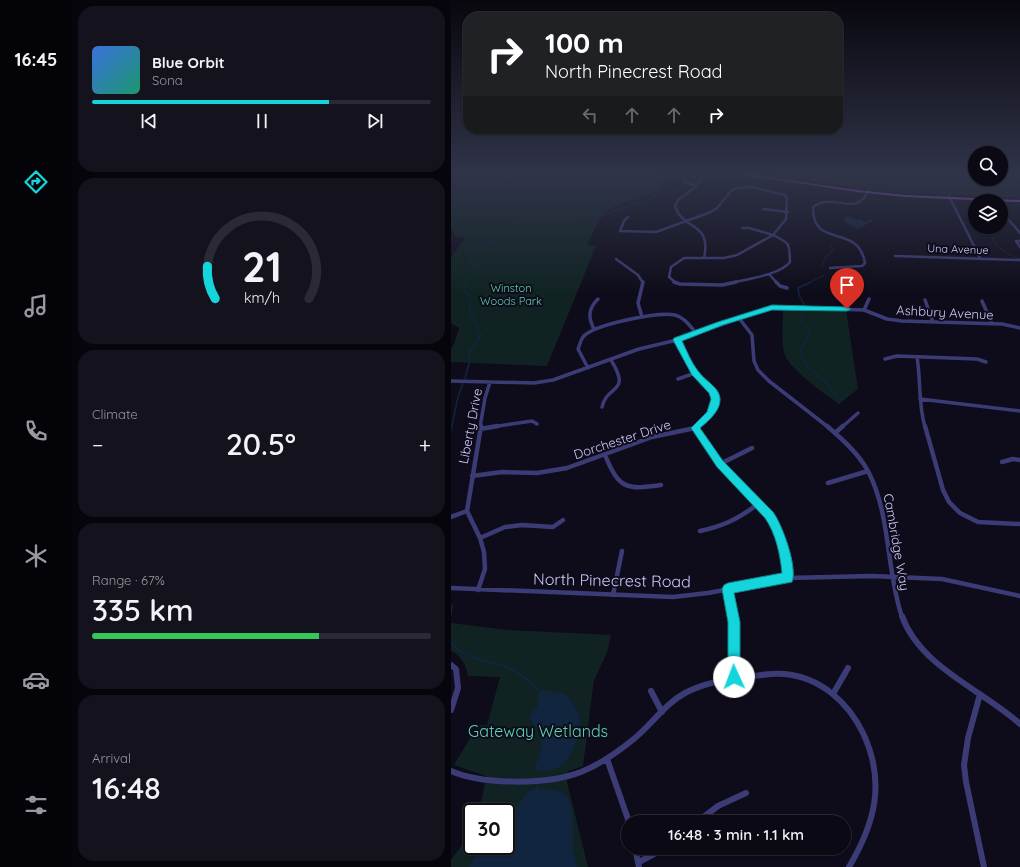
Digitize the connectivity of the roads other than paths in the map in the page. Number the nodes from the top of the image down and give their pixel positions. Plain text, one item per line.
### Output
1 (679, 213) edge
2 (703, 213) edge
3 (788, 213) edge
4 (813, 213) edge
5 (957, 213) edge
6 (627, 217) dead end
7 (1008, 219) edge
8 (687, 220) junction
9 (743, 228) dead end
10 (1020, 233) edge
11 (773, 235) junction
12 (1020, 241) edge
13 (1020, 247) edge
14 (895, 256) dead end
15 (704, 258) junction
16 (980, 258) junction
17 (616, 259) dead end
18 (1020, 260) edge
19 (830, 268) dead end
20 (769, 274) junction
21 (787, 288) dead end
22 (598, 299) dead end
23 (869, 299) dead end
24 (925, 300) dead end
25 (982, 301) dead end
26 (864, 310) junction
27 (642, 317) junction
28 (739, 318) junction
29 (933, 322) junction
30 (992, 324) junction
31 (1020, 328) edge
32 (594, 329) junction
33 (696, 333) junction
34 (677, 340) junction
35 (917, 357) junction
36 (885, 359) dead end
37 (611, 360) junction
38 (987, 362) dead end
39 (588, 368) junction
40 (695, 373) junction
41 (677, 379) dead end
42 (451, 380) edge
43 (490, 382) junction
44 (920, 399) junction
45 (601, 407) dead end
46 (1020, 411) edge
47 (858, 413) dead end
48 (537, 424) dead end
49 (695, 428) junction
50 (480, 429) junction
51 (835, 433) junction
52 (752, 448) dead end
53 (605, 455) junction
54 (1020, 460) edge
55 (1002, 462) dead end
56 (720, 464) junction
57 (868, 471) junction
58 (472, 476) junction
59 (828, 482) dead end
60 (661, 484) dead end
61 (759, 503) junction
62 (467, 511) junction
63 (451, 517) edge
64 (563, 520) dead end
65 (1020, 524) edge
66 (700, 531) dead end
67 (480, 538) junction
68 (622, 551) dead end
69 (892, 576) junction
70 (788, 578) junction
71 (451, 588) edge
72 (728, 589) junction
73 (478, 590) junction
74 (613, 595) junction
75 (1020, 596) edge
76 (451, 665) edge
77 (848, 668) dead end
78 (734, 677) junction
79 (651, 691) dead end
80 (833, 694) junction
81 (980, 694) junction
82 (451, 710) edge
83 (662, 712) junction
84 (1019, 722) edge
85 (607, 758) junction
86 (452, 773) edge
87 (746, 794) dead end
88 (627, 815) edge
89 (706, 815) edge
90 (654, 855) edge
91 (639, 864) edge
92 (849, 867) edge
93 (984, 867) edge

1 - 8 street
2 - 8 street
3 - 11 street
4 - 19 street
5 - 16 street
6 - 8 street
7 - 10 street
8 - 15 street
9 - 11 street
11 - 15 street
11 - 20 street
12 - 13 street
14 - 16 street, Una Avenue
15 - 20 street
16 - 18 street, Una Avenue
17 - 27 street
20 - 21 street
22 - 32 street
23 - 26 street
24 - 29 street
25 - 30 street
26 - 28 street, Ashbury Avenue
26 - 29 street, Ashbury Avenue
27 - 32 street
27 - 33 street
28 - 33 street, Ashbury Avenue
28 - 51 street, Cambridge Way
29 - 30 street, Ashbury Avenue
30 - 31 street, Ashbury Avenue
32 - 39 street
33 - 34 street, Ashbury Avenue
34 - 37 street, Ashbury Avenue
34 - 40 street, Dorchester Drive
35 - 36 street
35 - 38 street
35 - 44 street
37 - 39 street, Ashbury Avenue
37 - 45 street
39 - 43 street, Ashbury Avenue
40 - 41 street
40 - 49 street, Dorchester Drive
42 - 43 street, Ashbury Avenue
43 - 50 street, Liberty Drive
44 - 46 street
44 - 65 street
47 - 51 street
48 - 50 street
49 - 53 street, Dorchester Drive
49 - 56 street
50 - 58 street, Liberty Drive
51 - 57 street, Cambridge Way
52 - 56 street
53 - 58 street, Dorchester Drive
53 - 60 street
54 - 55 street
56 - 61 street
57 - 59 street
57 - 69 street, Cambridge Way
58 - 62 street, Liberty Drive
61 - 66 street
61 - 70 street
62 - 63 street
62 - 67 street
64 - 67 street
67 - 73 street
68 - 74 street
69 - 70 street, North Pinecrest Road
69 - 75 street, North Pinecrest Road
69 - 81 street, Cambridge Way
70 - 72 street, North Pinecrest Road
71 - 73 street, North Pinecrest Road
72 - 74 street, North Pinecrest Road
72 - 78 street
73 - 74 street, North Pinecrest Road
76 - 82 street
77 - 80 street
78 - 80 street
78 - 83 street
79 - 83 street
80 - 92 street
81 - 84 street, Cambridge Way
81 - 93 street
83 - 85 street
85 - 86 street
85 - 88 street
87 - 89 street
90 - 91 street

